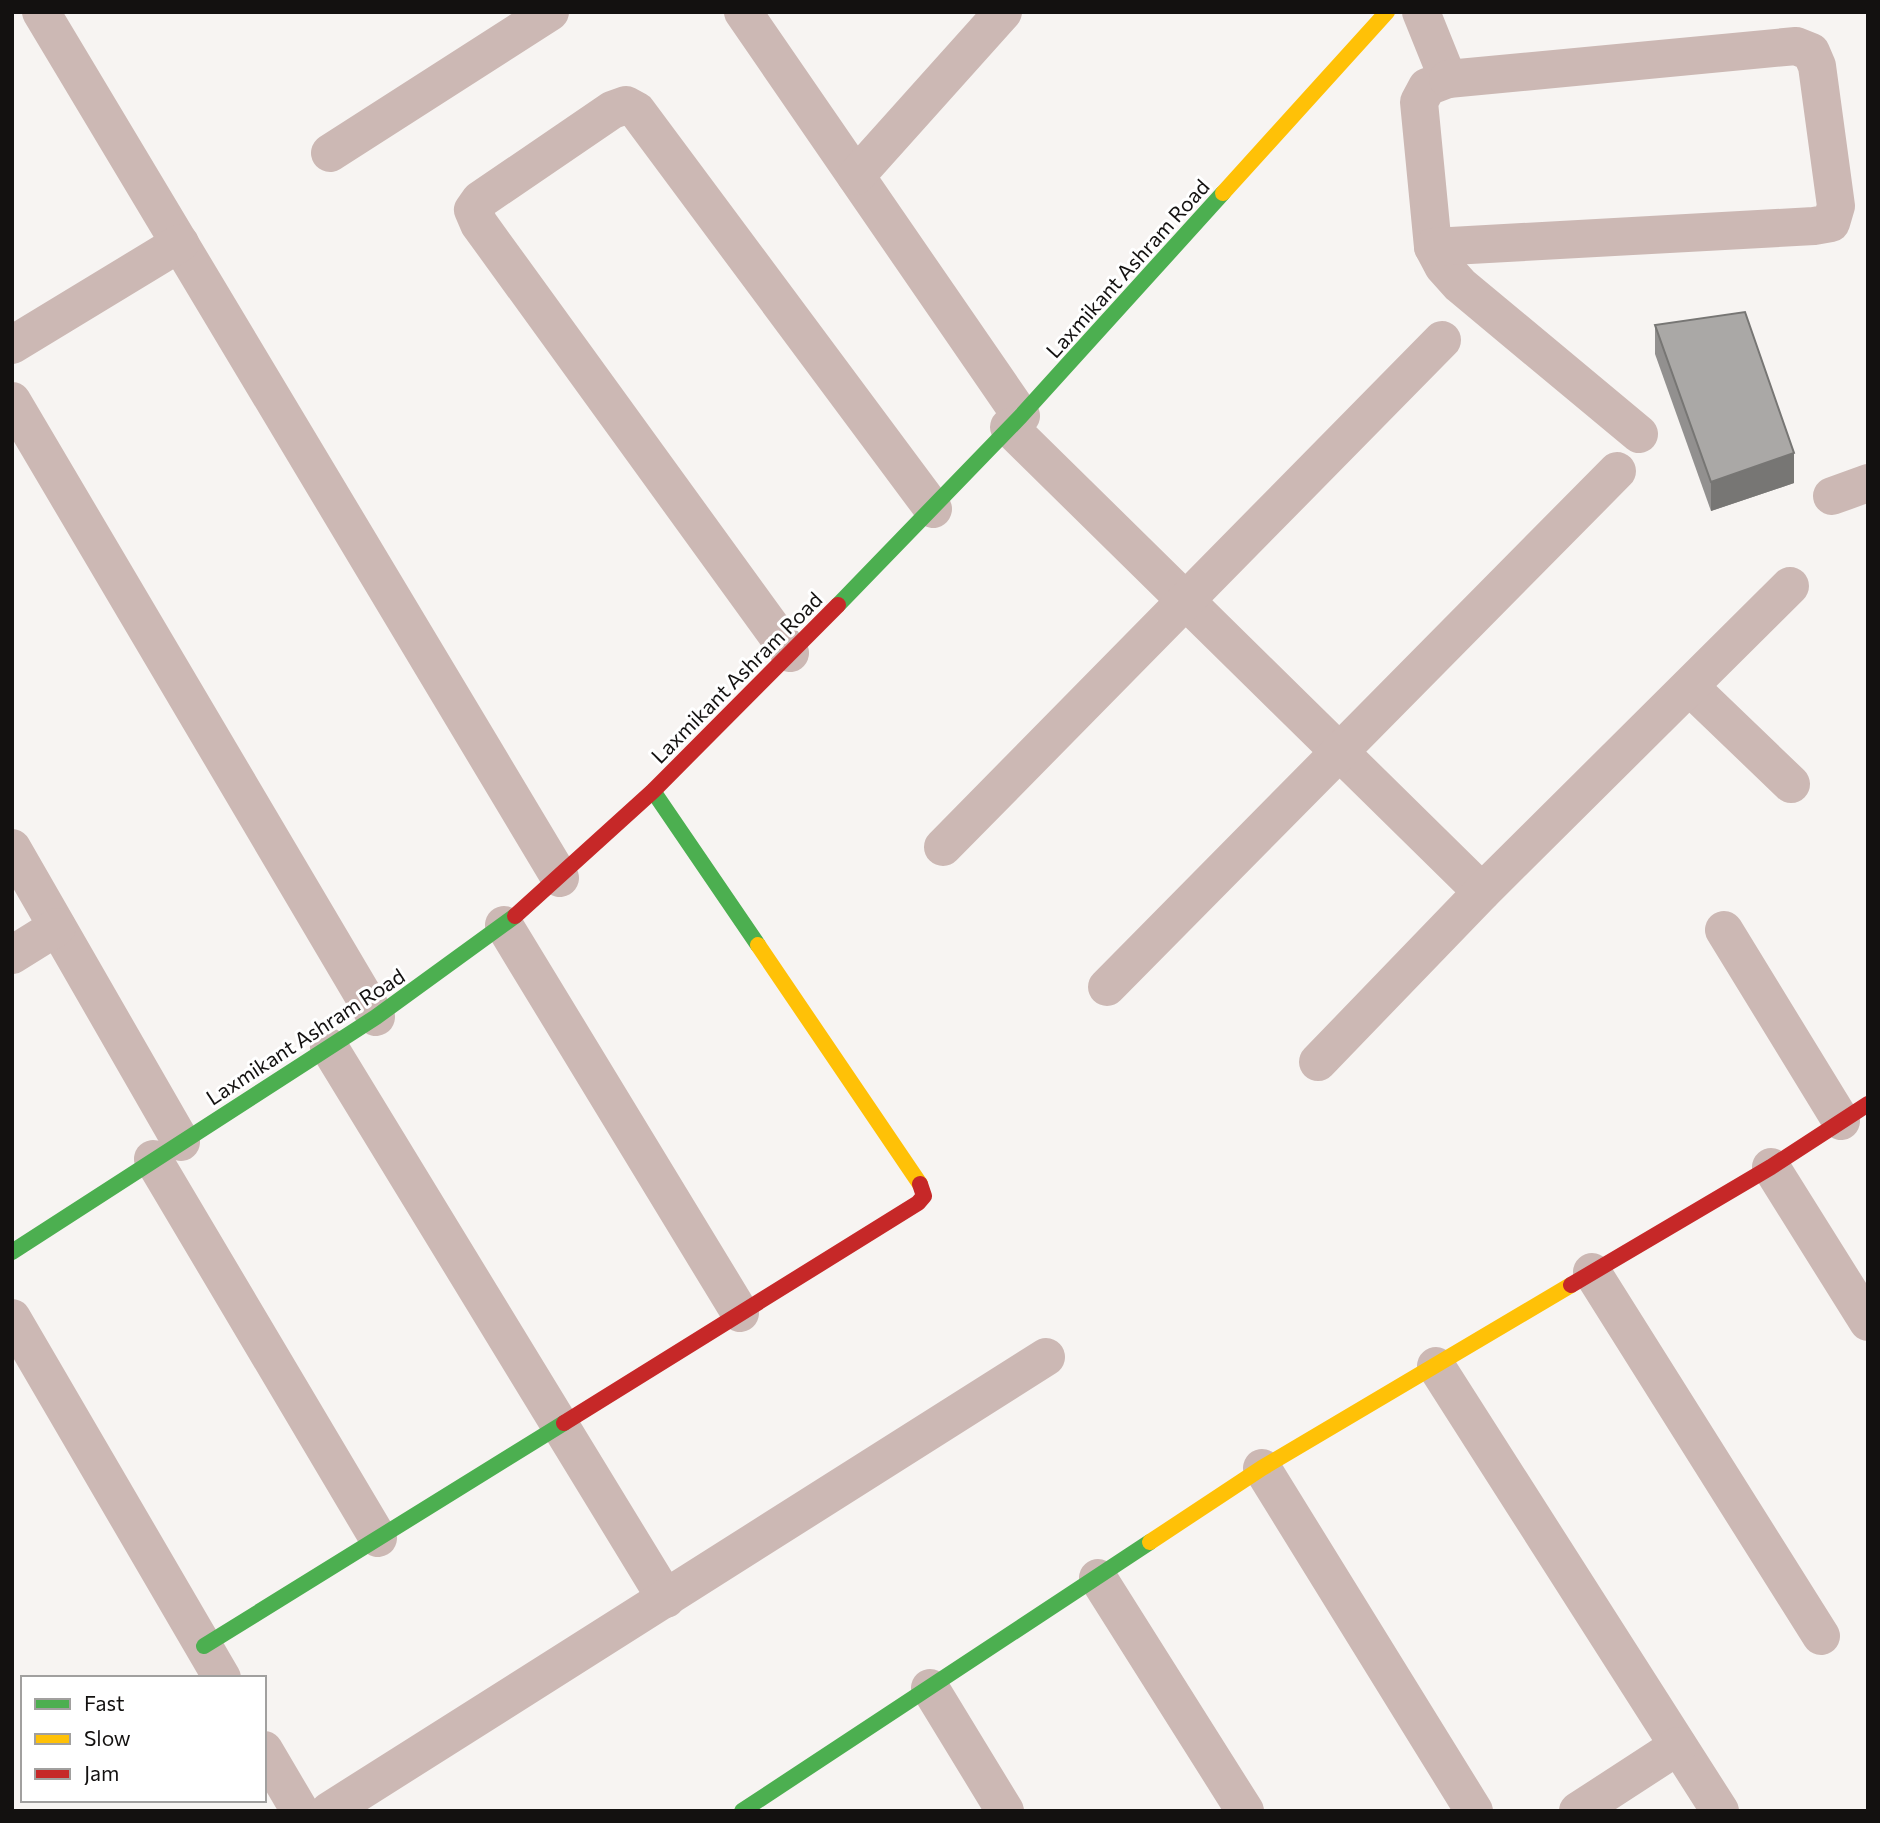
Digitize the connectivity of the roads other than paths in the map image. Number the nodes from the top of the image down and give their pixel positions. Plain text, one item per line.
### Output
1 (41, 12) edge
2 (550, 12) edge
3 (743, 12) edge
4 (1003, 12) edge
5 (1387, 12) edge
6 (1421, 12) edge
7 (1448, 79) junction
8 (330, 153) dead end
9 (856, 176) junction
10 (180, 243) junction
11 (1433, 247) junction
12 (1442, 340) dead end
13 (12, 345) edge
14 (12, 401) edge
15 (1015, 421) junction
16 (1639, 434) dead end
17 (1617, 471) dead end
18 (1868, 483) edge
19 (1832, 496) dead end
20 (933, 509) junction
21 (1790, 586) dead end
22 (1186, 601) junction
23 (790, 653) junction
24 (1690, 687) junction
25 (1340, 752) junction
26 (1791, 784) dead end
27 (653, 791) junction
28 (943, 847) dead end
29 (12, 848) edge
30 (560, 878) junction
31 (1482, 892) junction
32 (504, 925) junction
33 (57, 927) junction
34 (1724, 930) dead end
35 (12, 955) edge
36 (1107, 987) dead end
37 (376, 1017) junction
38 (329, 1048) junction
39 (1318, 1062) dead end
40 (1854, 1113) edge
41 (167, 1150) junction
42 (1771, 1167) junction
43 (12, 1252) edge
44 (1592, 1272) junction
45 (740, 1314) junction
46 (12, 1318) edge
47 (1868, 1322) edge
48 (1046, 1357) dead end
49 (1436, 1366) junction
50 (560, 1425) junction
51 (1262, 1468) junction
52 (378, 1538) junction
53 (1098, 1578) junction
54 (666, 1600) junction
55 (1821, 1636) dead end
56 (213, 1662) edge
57 (930, 1688) junction
58 (1678, 1746) junction
59 (266, 1753) edge
60 (758, 1807) edge
61 (300, 1811) edge
62 (329, 1811) edge
63 (1005, 1811) edge
64 (1245, 1811) edge
65 (1474, 1811) edge
66 (1578, 1811) edge
67 (1720, 1811) edge

1 - 10 street
2 - 8 street
3 - 9 street
4 - 9 street
5 - 15 street, Laxmikant Ashram Road
6 - 7 street
7 - 11 street
7 - 11 street
9 - 15 street
10 - 13 street
10 - 30 street
11 - 16 street
12 - 22 street
14 - 37 street
15 - 20 street, Laxmikant Ashram Road
15 - 22 street
17 - 25 street
18 - 19 street
20 - 23 street, Laxmikant Ashram Road
20 - 23 street
21 - 24 street
22 - 25 street
22 - 28 street
23 - 27 street, Laxmikant Ashram Road
24 - 26 street
24 - 31 street
25 - 31 street
25 - 36 street
27 - 30 street, Laxmikant Ashram Road
27 - 45 street
29 - 33 street
30 - 32 street, Laxmikant Ashram Road
31 - 39 street
32 - 37 street, Laxmikant Ashram Road
32 - 45 street
33 - 35 street
33 - 41 street
34 - 40 street
37 - 38 street, Laxmikant Ashram Road
38 - 41 street, Laxmikant Ashram Road
38 - 50 street
40 - 42 street
41 - 43 street, Laxmikant Ashram Road
41 - 52 street
42 - 44 street
42 - 47 street
44 - 49 street
44 - 55 street
45 - 50 street
46 - 56 street
48 - 54 street
49 - 51 street
49 - 58 street
50 - 52 street
50 - 54 street
51 - 53 street
51 - 65 street
52 - 56 street
53 - 57 street
53 - 64 street
54 - 62 street
57 - 60 street
57 - 63 street
58 - 66 street
58 - 67 street
59 - 61 street

